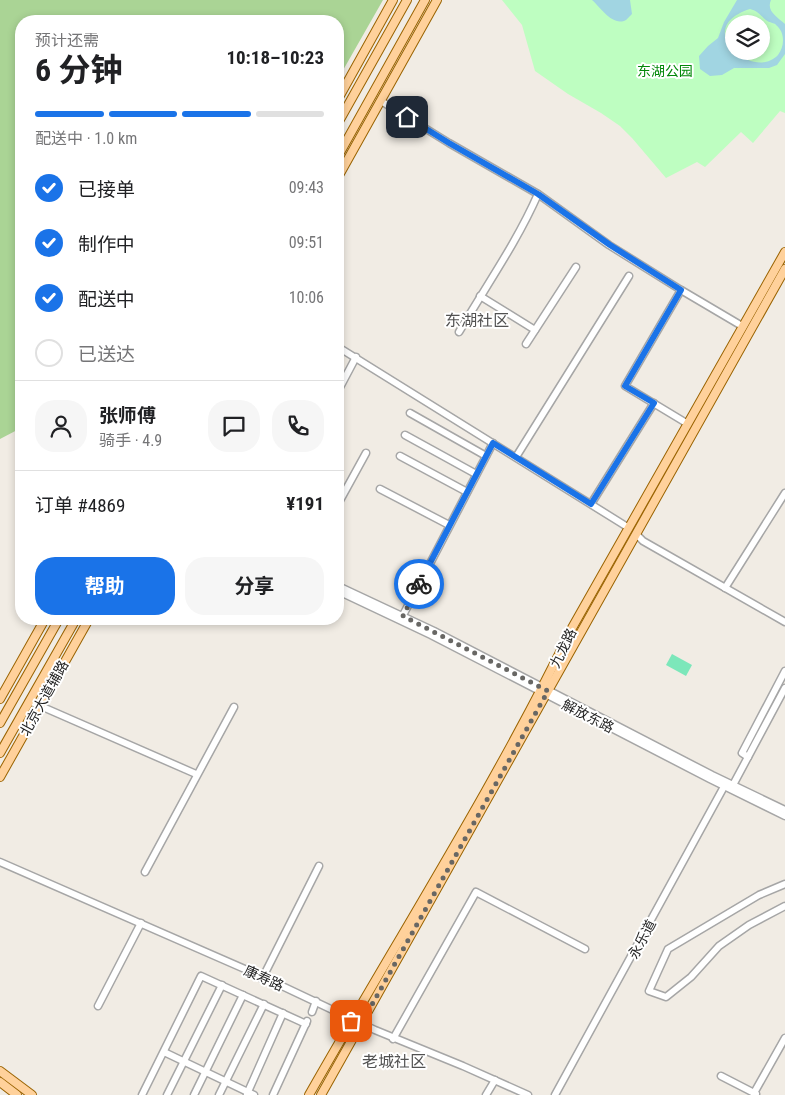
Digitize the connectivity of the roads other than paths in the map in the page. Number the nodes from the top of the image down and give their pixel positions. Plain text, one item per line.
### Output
1 (393, 0) edge
2 (407, 0) edge
3 (425, 0) edge
4 (437, 0) edge
5 (344, 88) edge
6 (381, 100) junction
7 (344, 112) edge
8 (344, 145) edge
9 (344, 166) edge
10 (538, 194) junction
11 (785, 252) edge
12 (576, 267) dead end
13 (785, 269) edge
14 (629, 276) dead end
15 (681, 290) junction
16 (480, 296) junction
17 (742, 326) junction
18 (535, 330) junction
19 (458, 332) dead end
20 (526, 344) dead end
21 (344, 351) edge
22 (356, 358) junction
23 (344, 380) edge
24 (654, 403) junction
25 (410, 413) dead end
26 (688, 424) junction
27 (405, 435) dead end
28 (493, 443) junction
29 (366, 453) dead end
30 (400, 456) dead end
31 (486, 456) junction
32 (516, 458) junction
33 (476, 474) junction
34 (380, 489) dead end
35 (467, 492) junction
36 (344, 493) edge
37 (785, 493) edge
38 (591, 504) junction
39 (449, 526) junction
40 (629, 528) junction
41 (636, 534) junction
42 (725, 588) junction
43 (344, 589) edge
44 (344, 594) edge
45 (402, 618) junction
46 (785, 622) edge
47 (42, 625) edge
48 (56, 625) edge
49 (73, 625) edge
50 (86, 625) edge
51 (785, 671) edge
52 (785, 688) edge
53 (544, 691) junction
54 (0, 699) edge
55 (29, 701) junction
56 (40, 706) junction
57 (234, 707) dead end
58 (0, 723) edge
59 (0, 753) edge
60 (748, 757) junction
61 (196, 774) junction
62 (0, 777) edge
63 (728, 785) junction
64 (785, 810) edge
65 (785, 816) edge
66 (0, 863) edge
67 (319, 866) dead end
68 (145, 872) dead end
69 (785, 884) edge
70 (785, 906) edge
71 (140, 925) junction
72 (585, 949) dead end
73 (262, 978) junction
74 (222, 985) junction
75 (243, 995) junction
76 (316, 1003) junction
77 (264, 1004) junction
78 (98, 1006) dead end
79 (312, 1012) dead end
80 (284, 1013) junction
81 (352, 1020) junction
82 (360, 1024) junction
83 (785, 1038) edge
84 (393, 1039) junction
85 (164, 1052) junction
86 (184, 1061) junction
87 (0, 1071) edge
88 (206, 1072) junction
89 (721, 1076) dead end
90 (494, 1081) junction
91 (0, 1082) edge
92 (226, 1082) junction
93 (250, 1094) edge
94 (755, 1094) edge
95 (17, 1095) edge
96 (32, 1095) edge
97 (142, 1095) edge
98 (167, 1095) edge
99 (194, 1095) edge
100 (219, 1095) edge
101 (273, 1095) edge
102 (309, 1095) edge
103 (321, 1095) edge
104 (486, 1095) edge
105 (521, 1095) edge
106 (528, 1095) edge
107 (555, 1095) edge
108 (560, 1095) edge

1 - 5 main road
2 - 7 main road
3 - 8 main road
4 - 6 main road
6 - 9 main road
6 - 10 street
10 - 15 street
10 - 16 street
11 - 17 main road, 九龙路
12 - 18 street
13 - 41 main road, 九龙路
14 - 32 street
15 - 17 street
15 - 24 street
16 - 18 street
16 - 19 street
17 - 26 main road, 九龙路
18 - 20 street
21 - 22 street
22 - 23 street
22 - 28 street
24 - 26 street
24 - 38 street
25 - 31 street
26 - 40 main road, 九龙路
27 - 33 street
28 - 31 street
28 - 32 street
29 - 36 street
30 - 35 street
31 - 33 street
32 - 38 street
33 - 35 street
34 - 39 street
35 - 39 street
37 - 42 street
38 - 40 street
39 - 45 street
40 - 53 main road, 九龙路
41 - 42 street
41 - 53 main road, 九龙路
42 - 46 street
43 - 45 street, 解放东路
44 - 45 street, 解放东路
45 - 53 street, 解放东路
47 - 54 main road
48 - 58 main road
49 - 55 main road
50 - 56 main road, 北京大道辅路
51 - 60 street
52 - 60 street
53 - 63 street, 解放东路
53 - 81 main road, 九龙路
53 - 82 main road, 九龙路
55 - 56 street
55 - 59 main road
56 - 61 street
56 - 62 main road, 北京大道辅路
57 - 61 street
60 - 63 street
61 - 68 street
63 - 64 street, 解放东路
63 - 65 street, 解放东路
63 - 107 street, 永乐道
63 - 108 street, 永乐道
66 - 71 street, 康寿路
67 - 73 street
69 - 70 street
71 - 73 street, 康寿路
71 - 78 street
72 - 84 street
73 - 76 street, 康寿路
74 - 75 street
74 - 85 street
74 - 86 street
75 - 77 street
75 - 88 street
76 - 79 street
76 - 81 street, 康寿路
77 - 80 street
77 - 92 street
80 - 93 street
80 - 101 street
81 - 82 street, 康寿路
81 - 102 main road, 九龙路
82 - 84 street, 康寿路
82 - 103 main road, 九龙路
83 - 94 street
84 - 90 street, 康寿路
85 - 86 street
85 - 97 street
86 - 88 street
86 - 98 street
87 - 96 main road
88 - 92 street
88 - 99 street
89 - 94 street
90 - 104 street
90 - 105 street, 康寿路
90 - 106 street, 康寿路
91 - 95 main road
92 - 93 street
92 - 100 street

